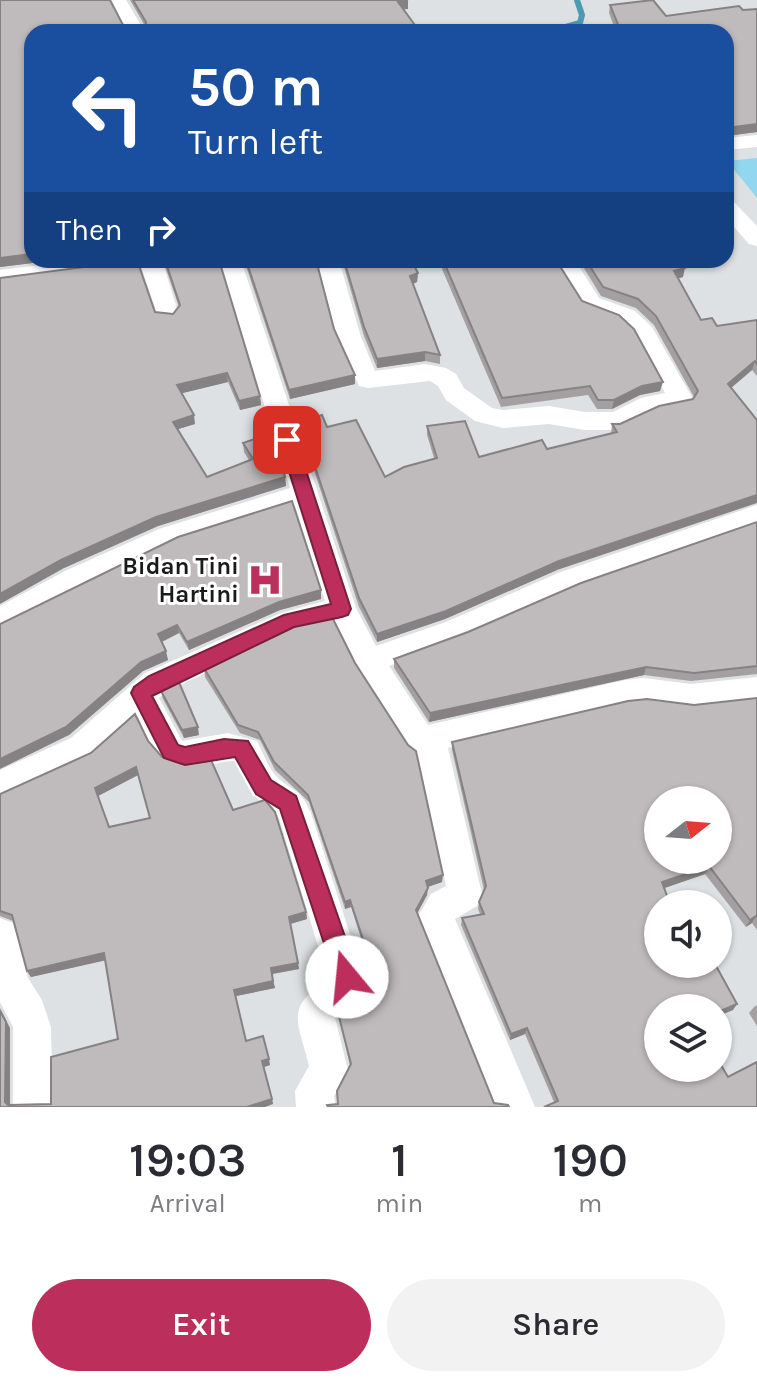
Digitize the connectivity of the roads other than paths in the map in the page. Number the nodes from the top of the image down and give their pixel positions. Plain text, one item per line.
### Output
1 (118, 0) edge
2 (132, 24) edge
3 (757, 141) edge
4 (734, 143) edge
5 (734, 214) edge
6 (757, 239) edge
7 (73, 268) edge
8 (152, 268) edge
9 (233, 268) edge
10 (331, 268) edge
11 (569, 268) edge
12 (0, 277) edge
13 (167, 315) edge
14 (304, 493) junction
15 (757, 515) edge
16 (342, 609) junction
17 (0, 620) edge
18 (369, 661) junction
19 (757, 690) edge
20 (141, 693) junction
21 (421, 741) junction
22 (0, 785) edge
23 (0, 935) edge
24 (33, 1107) edge
25 (316, 1107) edge
26 (515, 1107) edge

1 - 2 street
3 - 4 street
5 - 6 street
7 - 12 street
8 - 13 street
9 - 14 street
10 - 11 street
14 - 16 street
14 - 17 street
15 - 18 street
16 - 18 street
16 - 20 street
18 - 21 street
19 - 21 street
20 - 22 street
20 - 25 street
21 - 26 street
23 - 24 street

